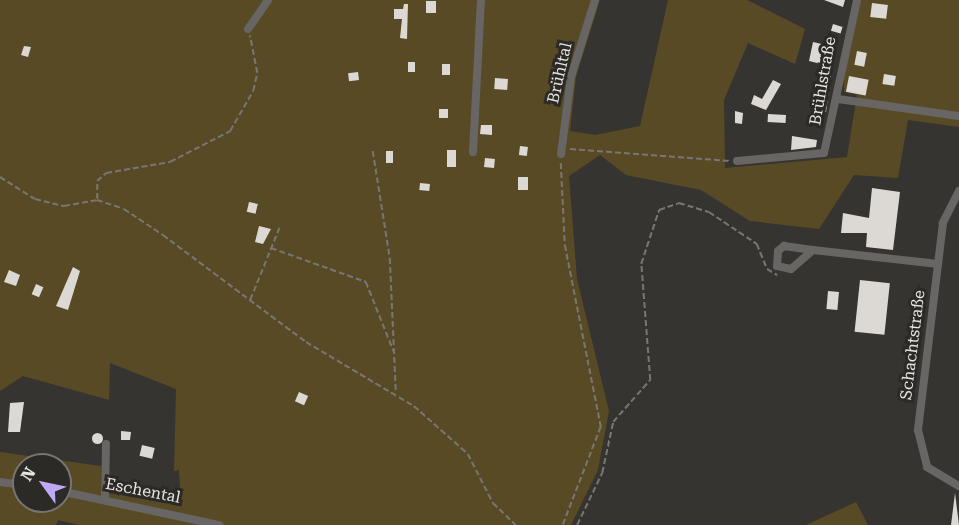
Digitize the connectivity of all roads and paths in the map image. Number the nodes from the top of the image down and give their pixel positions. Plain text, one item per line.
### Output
1 (268, 0) edge
2 (481, 0) edge
3 (595, 0) edge
4 (857, 0) edge
5 (248, 29) joint
6 (838, 99) junction
7 (959, 116) edge
8 (373, 151) dead end
9 (561, 151) junction
10 (473, 152) dead end
11 (737, 161) joint
12 (0, 177) edge
13 (959, 191) edge
14 (97, 200) junction
15 (280, 226) dead end
16 (271, 248) junction
17 (813, 250) junction
18 (938, 264) junction
19 (784, 270) junction
20 (250, 301) junction
21 (395, 355) junction
22 (396, 392) junction
23 (106, 444) dead end
24 (959, 486) edge
25 (72, 493) edge
26 (105, 499) junction
27 (219, 525) edge
28 (516, 525) edge
29 (563, 525) edge
30 (577, 525) edge

1 - 5 street
2 - 10 street
3 - 9 street, Brühltal
4 - 6 street, Brühlstraße
5 - 14 path
6 - 7 street
6 - 11 street, Brühlstraße
8 - 21 path
9 - 11 path
9 - 29 path
12 - 14 path
13 - 18 street, Schachtstraße
14 - 20 path
15 - 16 path
16 - 20 path
16 - 21 path
17 - 18 street
17 - 19 street
17 - 19 street
18 - 24 street, Schachtstraße
19 - 30 path
20 - 22 path
21 - 22 path
22 - 28 path
23 - 26 street
25 - 26 street, Eschental
26 - 27 street, Eschental

